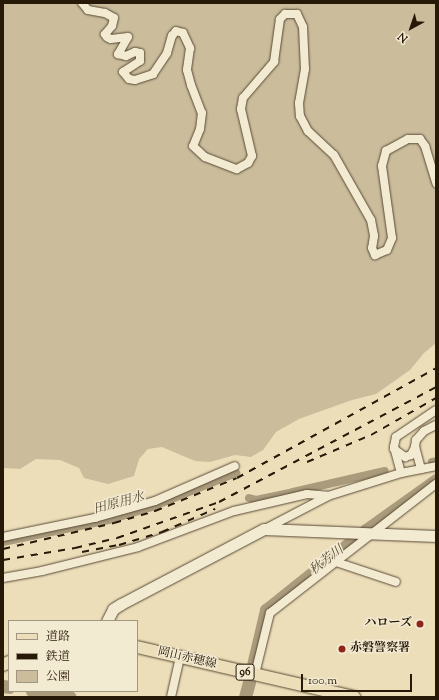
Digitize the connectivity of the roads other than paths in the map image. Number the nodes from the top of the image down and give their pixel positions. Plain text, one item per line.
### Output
1 (82, 3) edge
2 (436, 183) edge
3 (436, 410) edge
4 (436, 425) edge
5 (415, 447) junction
6 (394, 449) junction
7 (235, 466) dead end
8 (436, 466) edge
9 (421, 469) junction
10 (401, 474) junction
11 (436, 484) edge
12 (328, 496) junction
13 (264, 529) junction
14 (368, 534) junction
15 (436, 536) edge
16 (3, 537) edge
17 (336, 562) junction
18 (3, 578) edge
19 (396, 582) dead end
20 (108, 620) edge
21 (138, 647) edge
22 (180, 657) junction
23 (255, 674) junction
24 (171, 697) edge
25 (354, 697) edge

1 - 2 street
3 - 6 street
4 - 5 street
5 - 6 street
5 - 9 street
6 - 10 street
7 - 16 street
8 - 9 street
9 - 10 street
10 - 12 street
11 - 14 street
12 - 13 street
12 - 18 street
13 - 14 street
13 - 20 street
14 - 15 street
14 - 17 street
17 - 19 street
17 - 23 street
21 - 22 main road, 岡山赤穂線 / 96
22 - 23 main road, 岡山赤穂線 / 96
22 - 24 street
23 - 25 main road, 岡山赤穂線 / 96

